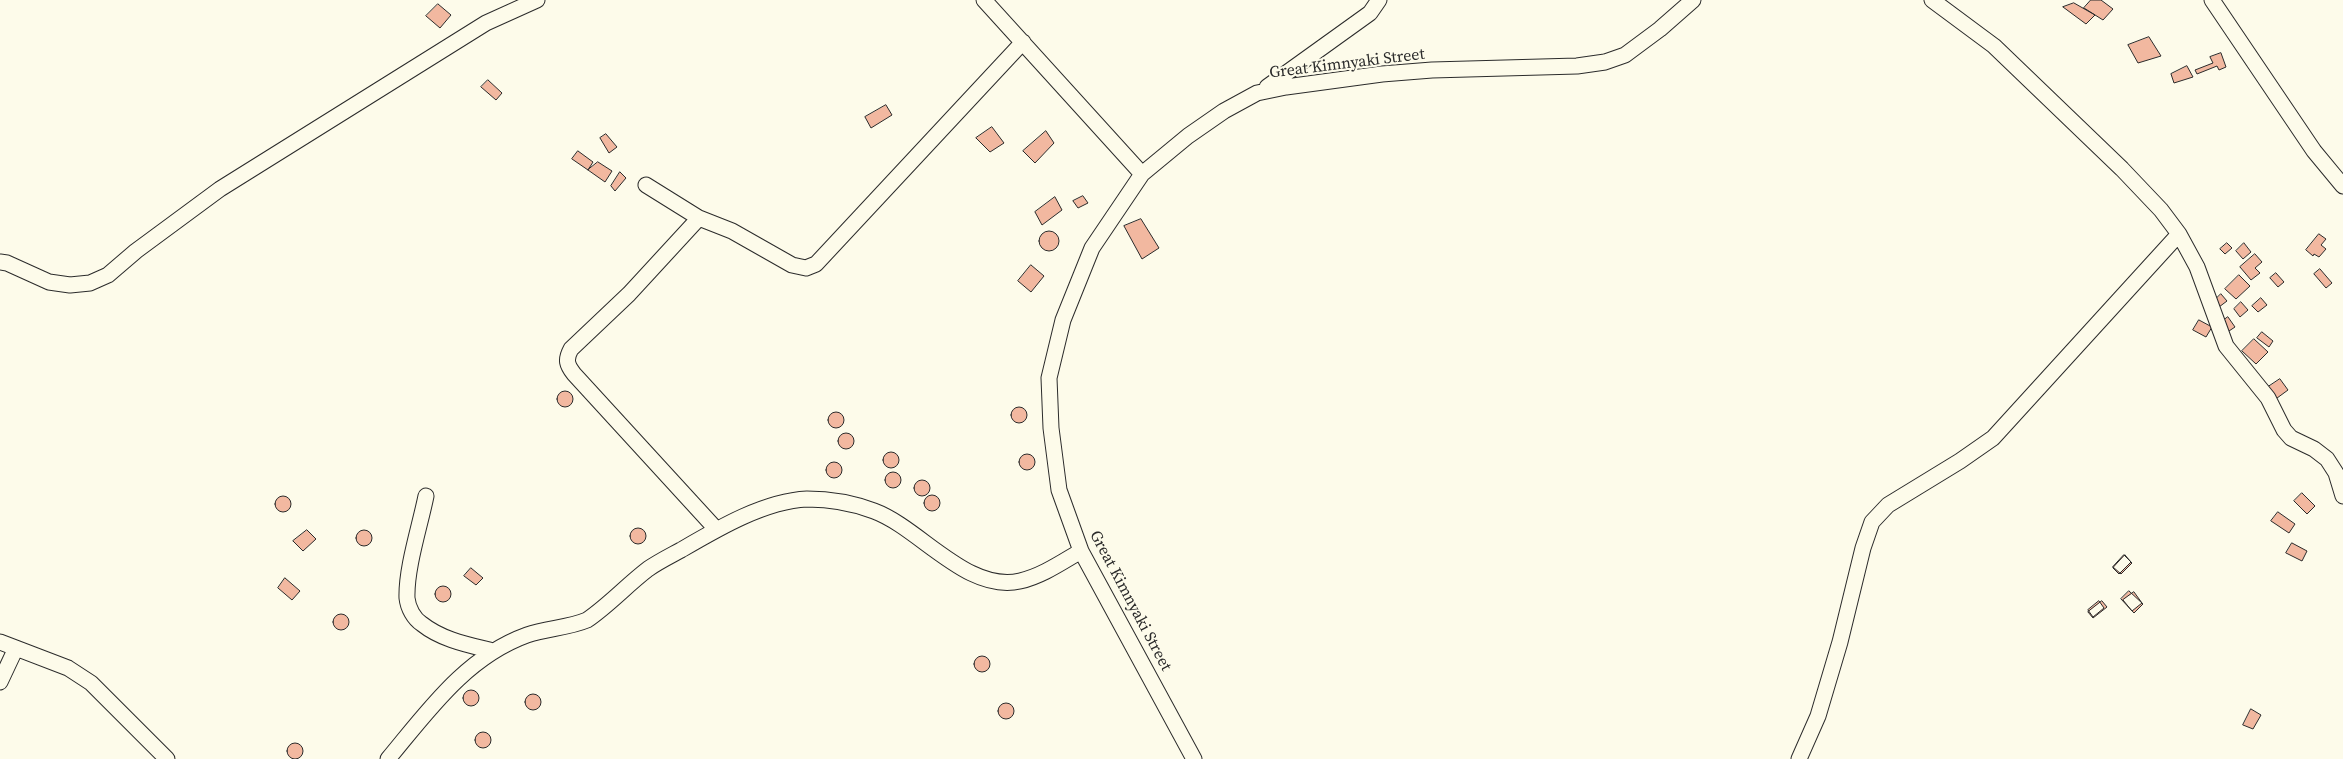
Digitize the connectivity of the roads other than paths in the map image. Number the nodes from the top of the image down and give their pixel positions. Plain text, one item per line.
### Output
1 (537, 0) edge
2 (984, 0) edge
3 (1379, 0) edge
4 (1693, 0) edge
5 (1932, 0) edge
6 (2212, 0) edge
7 (1023, 42) junction
8 (1257, 93) junction
9 (1142, 174) junction
10 (646, 185) dead end
11 (2343, 186) edge
12 (699, 218) junction
13 (2179, 234) junction
14 (0, 262) edge
15 (426, 496) dead end
16 (2343, 496) edge
17 (716, 530) junction
18 (1081, 551) junction
19 (0, 642) edge
20 (16, 648) junction
21 (493, 651) junction
22 (0, 682) edge
23 (167, 759) edge
24 (388, 759) edge
25 (1194, 759) edge
26 (1799, 759) edge

1 - 14 street
2 - 7 street
3 - 8 street
4 - 8 street, Great Kimnyaki Street
5 - 13 street
6 - 11 street
7 - 9 street
7 - 12 street
8 - 9 street, Great Kimnyaki Street
9 - 18 street, Great Kimnyaki Street
10 - 12 street
12 - 17 street
13 - 16 street
13 - 26 street
15 - 21 street
17 - 18 street
17 - 21 street
18 - 25 street, Great Kimnyaki Street
19 - 20 street
20 - 22 street
20 - 23 street
21 - 24 street

